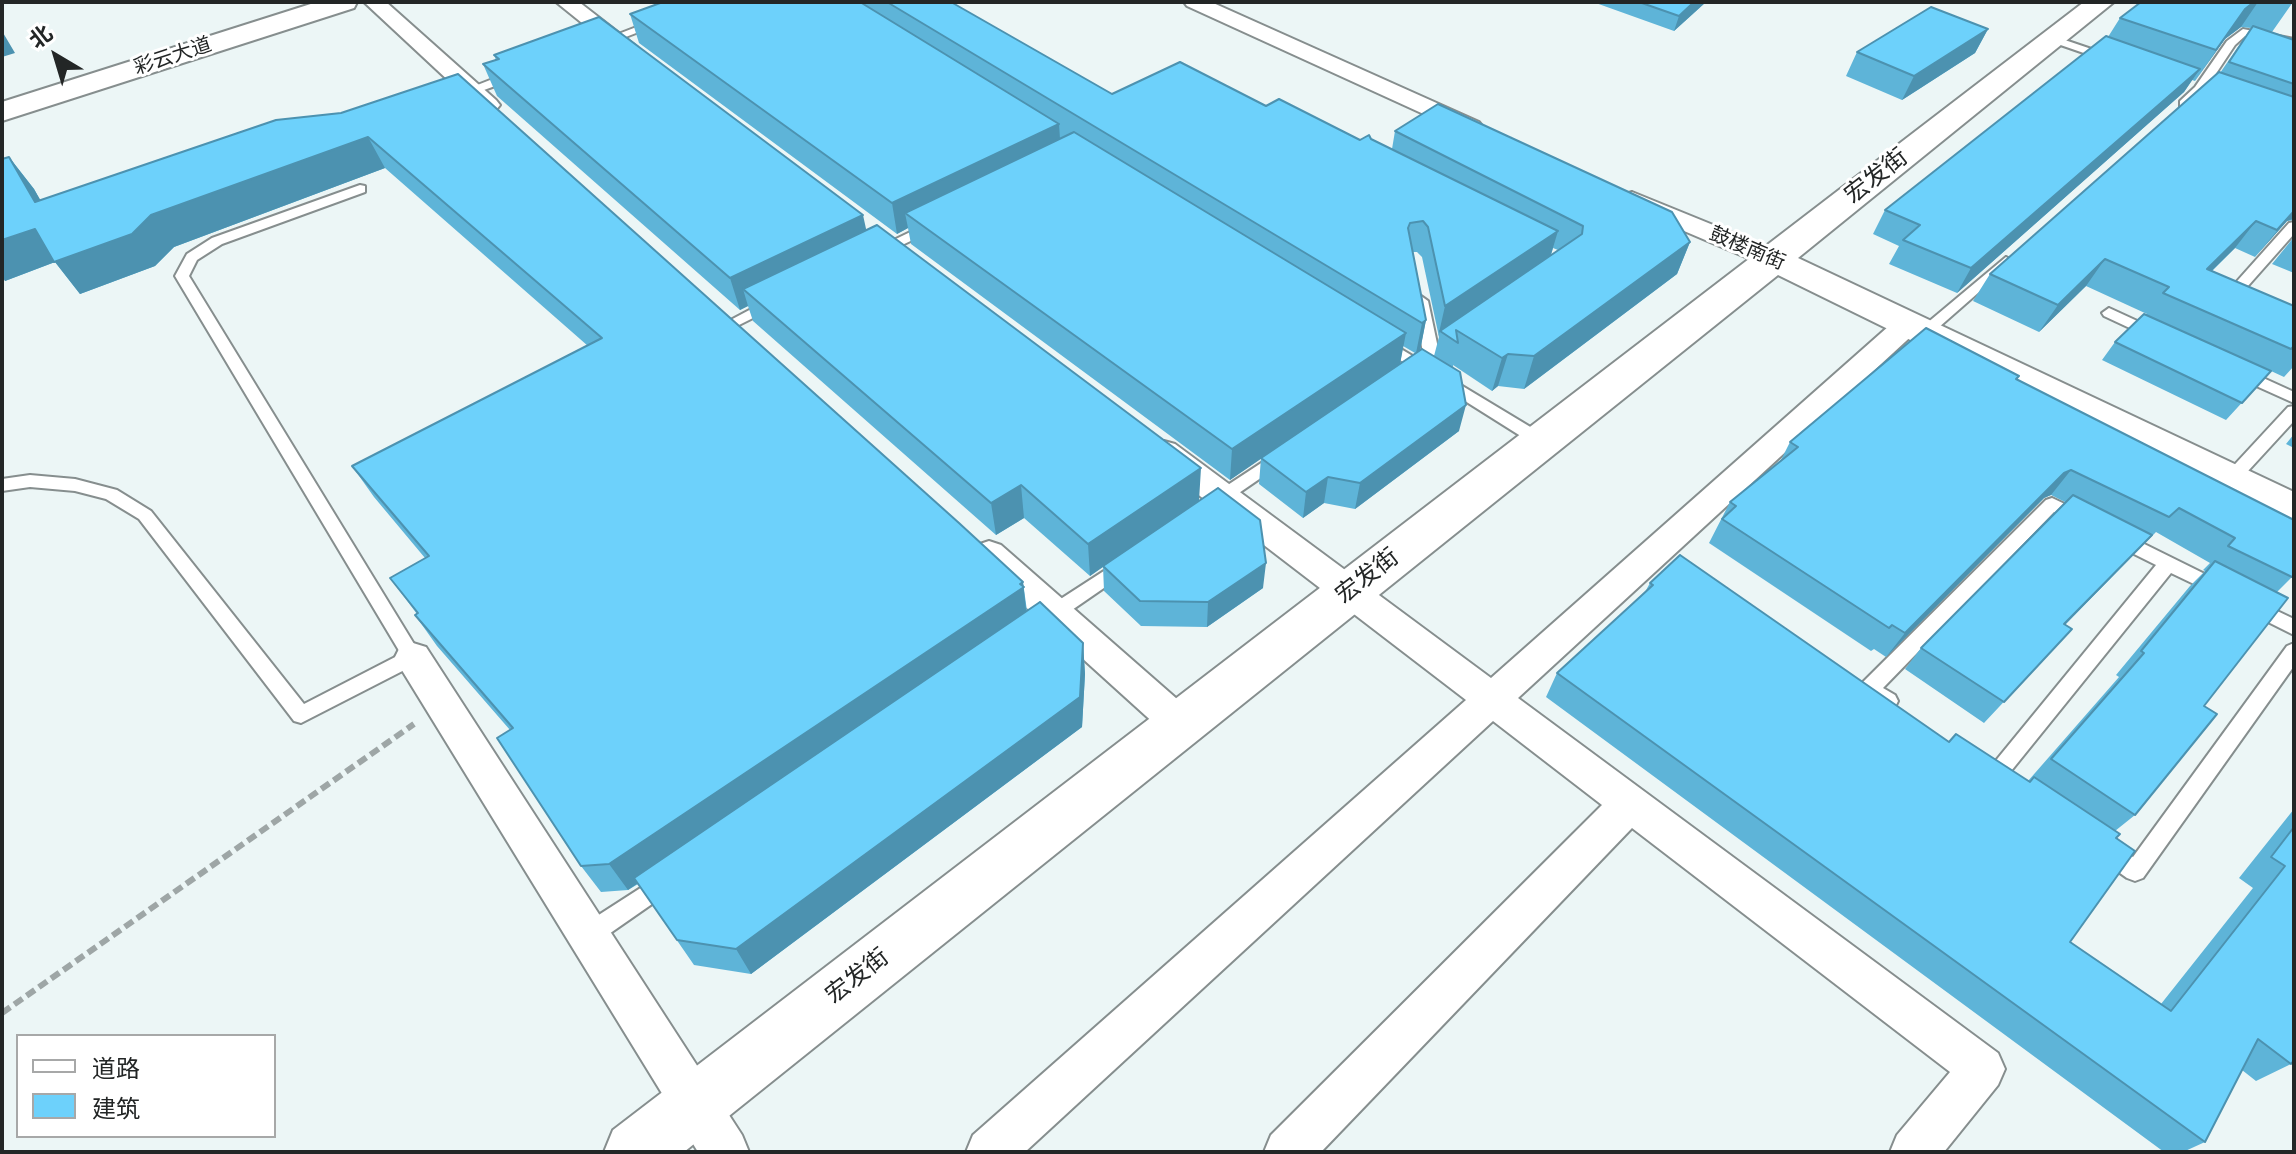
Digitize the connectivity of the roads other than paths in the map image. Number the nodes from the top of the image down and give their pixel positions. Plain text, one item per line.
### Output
1 (289, 2) edge
2 (344, 2) edge
3 (374, 2) edge
4 (566, 2) edge
5 (1194, 2) edge
6 (2101, 2) edge
7 (672, 18) edge
8 (614, 38) junction
9 (2053, 39) junction
10 (2294, 42) edge
11 (586, 49) edge
12 (2126, 65) edge
13 (652, 67) edge
14 (528, 69) edge
15 (2184, 85) edge
16 (471, 90) junction
17 (2, 93) edge
18 (2206, 93) junction
19 (443, 101) edge
20 (2175, 111) edge
21 (2, 112) edge
22 (507, 121) edge
23 (1492, 137) edge
24 (1605, 188) edge
25 (360, 189) dead end
26 (943, 220) edge
27 (2294, 226) edge
28 (865, 227) edge
29 (890, 246) junction
30 (2020, 248) edge
31 (1773, 259) junction
32 (861, 260) edge
33 (914, 264) edge
34 (1418, 285) edge
35 (789, 295) edge
36 (708, 302) edge
37 (2238, 309) edge
38 (2109, 313) dead end
39 (732, 323) junction
40 (1916, 328) junction
41 (1374, 338) edge
42 (2166, 339) edge
43 (755, 344) edge
44 (1423, 358) junction
45 (2223, 365) edge
46 (2294, 398) edge
47 (2294, 411) edge
48 (1148, 441) edge
49 (1541, 441) junction
50 (1299, 443) edge
51 (2231, 479) junction
52 (2, 485) edge
53 (1222, 497) junction
54 (2294, 510) edge
55 (1196, 514) edge
56 (974, 540) edge
57 (1145, 550) edge
58 (2168, 563) junction
59 (1349, 592) junction
60 (1055, 612) junction
61 (2294, 628) edge
62 (1029, 630) edge
63 (2294, 651) edge
64 (413, 657) junction
65 (1491, 699) junction
66 (1907, 715) edge
67 (1180, 724) junction
68 (1996, 775) edge
69 (1630, 803) junction
70 (2085, 836) edge
71 (679, 872) edge
72 (588, 935) junction
73 (695, 1105) junction
74 (635, 1152) edge
75 (725, 1152) edge
76 (990, 1152) edge
77 (1288, 1152) edge
78 (1914, 1152) edge

1 - 17 street, 彩云大道
2 - 21 street, 彩云大道
3 - 16 street
4 - 8 street
5 - 23 street
6 - 9 street, 宏发街
7 - 8 lane
8 - 11 lane
8 - 13 street
9 - 12 lane
9 - 31 street, 宏发街
10 - 18 lane
14 - 16 lane
15 - 18 lane
16 - 19 lane
16 - 22 street
18 - 20 lane
24 - 31 street, 鼓楼南街
25 - 64 lane
26 - 29 lane
27 - 37 lane
28 - 29 street
29 - 32 lane
29 - 33 street
30 - 40 lane
31 - 40 street, 鼓楼南街
31 - 49 street, 宏发街
34 - 44 lane
35 - 39 lane
36 - 39 street
38 - 42 lane
39 - 43 street
40 - 51 street, 鼓楼南街
40 - 65 street
41 - 44 lane
44 - 49 lane
45 - 46 lane
47 - 51 lane
48 - 53 street
49 - 59 street, 宏发街
50 - 53 lane
51 - 54 street, 鼓楼南街
52 - 64 lane
53 - 55 lane
53 - 59 street
56 - 60 street
57 - 60 lane
58 - 61 lane
58 - 66 lane
58 - 68 lane
59 - 65 street
59 - 67 street, 宏发街
60 - 62 lane
60 - 67 street
63 - 70 lane
64 - 72 street
65 - 69 street
65 - 76 street
67 - 73 street, 宏发街
69 - 77 street
69 - 78 street
71 - 72 lane
72 - 73 street
73 - 74 street, 宏发街
73 - 75 street

